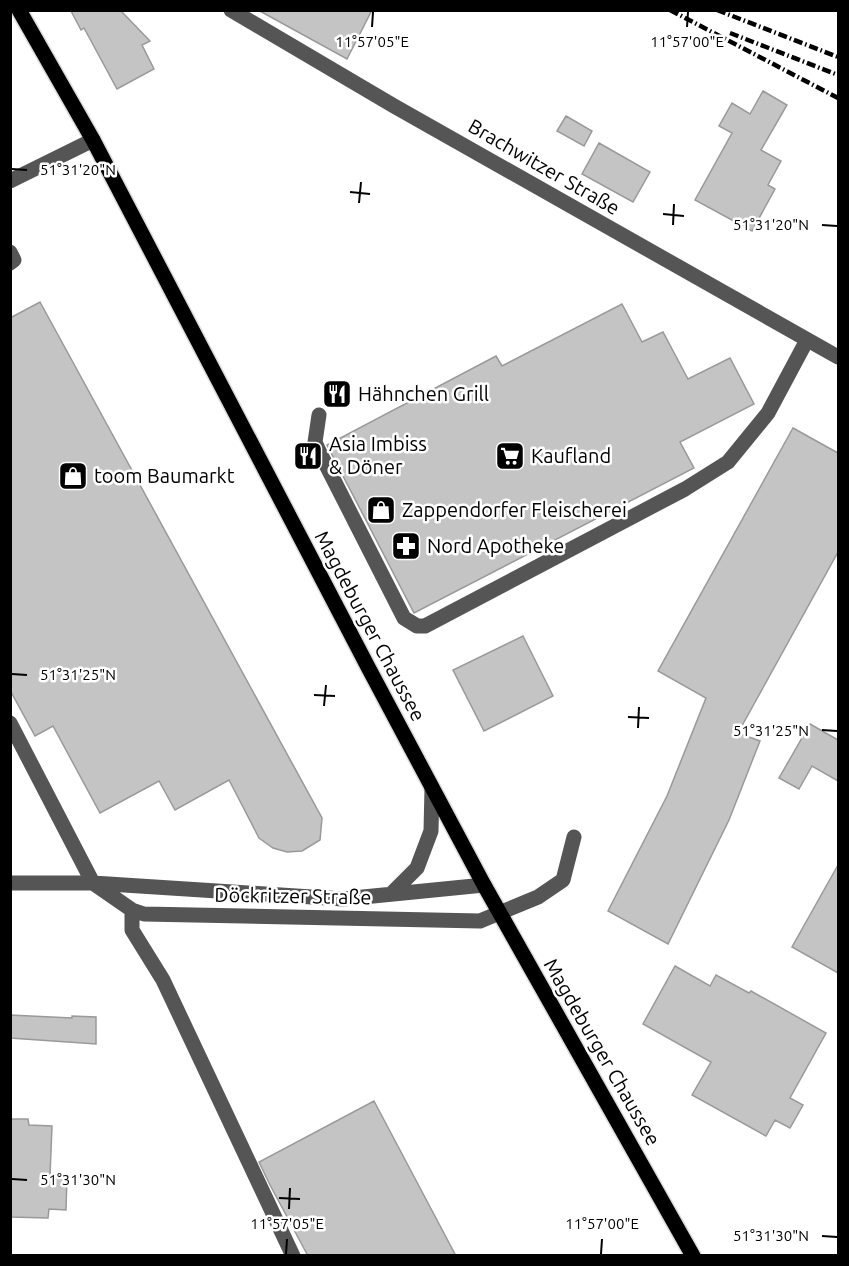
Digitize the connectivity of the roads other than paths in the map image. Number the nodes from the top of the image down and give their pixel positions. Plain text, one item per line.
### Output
1 (19, 10) edge
2 (231, 10) edge
3 (93, 140) junction
4 (10, 181) edge
5 (10, 252) edge
6 (10, 262) edge
7 (807, 340) junction
8 (838, 357) edge
9 (319, 415) dead end
10 (10, 723) edge
11 (432, 788) junction
12 (574, 837) dead end
13 (10, 883) edge
14 (93, 883) junction
15 (484, 885) junction
16 (392, 894) junction
17 (132, 910) junction
18 (499, 914) junction
19 (293, 1256) edge
20 (693, 1256) edge

1 - 3 main road, Magdeburger Chaussee
2 - 7 street, Brachwitzer Straße
3 - 4 street
3 - 11 main road, Magdeburger Chaussee
5 - 6 street
7 - 8 street, Brachwitzer Straße
7 - 9 street
10 - 14 street, Döckritzer Straße
11 - 15 main road, Magdeburger Chaussee
11 - 16 street, Döckritzer Straße
12 - 18 street, Döckritzer Straße
13 - 14 street, Döckritzer Straße
14 - 16 street, Döckritzer Straße
14 - 17 street, Döckritzer Straße
15 - 16 street, Döckritzer Straße
15 - 18 main road, Magdeburger Chaussee
17 - 18 street, Döckritzer Straße
17 - 19 street
18 - 20 main road, Magdeburger Chaussee

